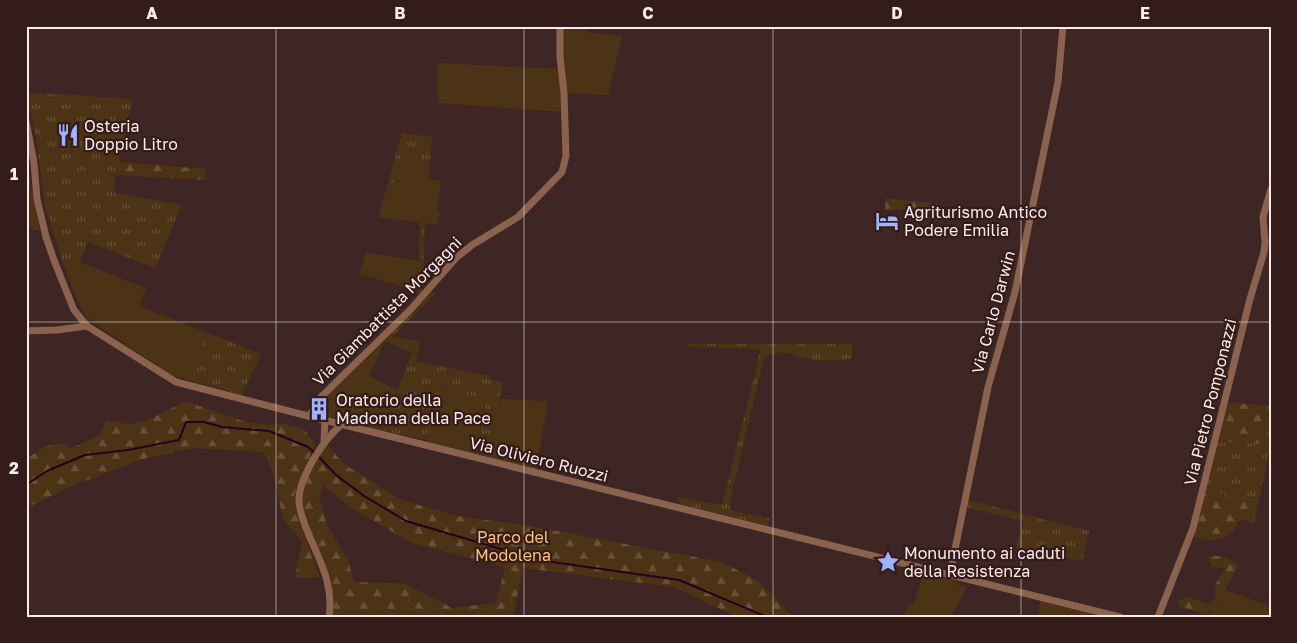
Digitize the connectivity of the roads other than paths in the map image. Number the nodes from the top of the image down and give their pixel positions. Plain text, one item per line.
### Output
1 (560, 26) edge
2 (1063, 26) edge
3 (26, 121) edge
4 (1271, 189) edge
5 (87, 326) junction
6 (26, 331) edge
7 (309, 416) junction
8 (325, 420) junction
9 (342, 424) junction
10 (324, 441) junction
11 (950, 574) junction
12 (1103, 614) edge
13 (328, 617) edge
14 (1120, 617) edge
15 (1158, 617) edge

1 - 7 street, Via Giambattista Morgagni
2 - 11 street, Via Carlo Darwin
3 - 5 street, Via Oliviero Ruozzi
4 - 15 street, Via Pietro Pomponazzi
5 - 6 street
5 - 7 street, Via Oliviero Ruozzi
7 - 8 street, Via Oliviero Ruozzi
8 - 9 street, Via Oliviero Ruozzi
8 - 10 street
9 - 10 street
9 - 11 street, Via Oliviero Ruozzi
10 - 13 street
11 - 12 street, Via Oliviero Ruozzi
12 - 14 street, Via Oliviero Ruozzi

